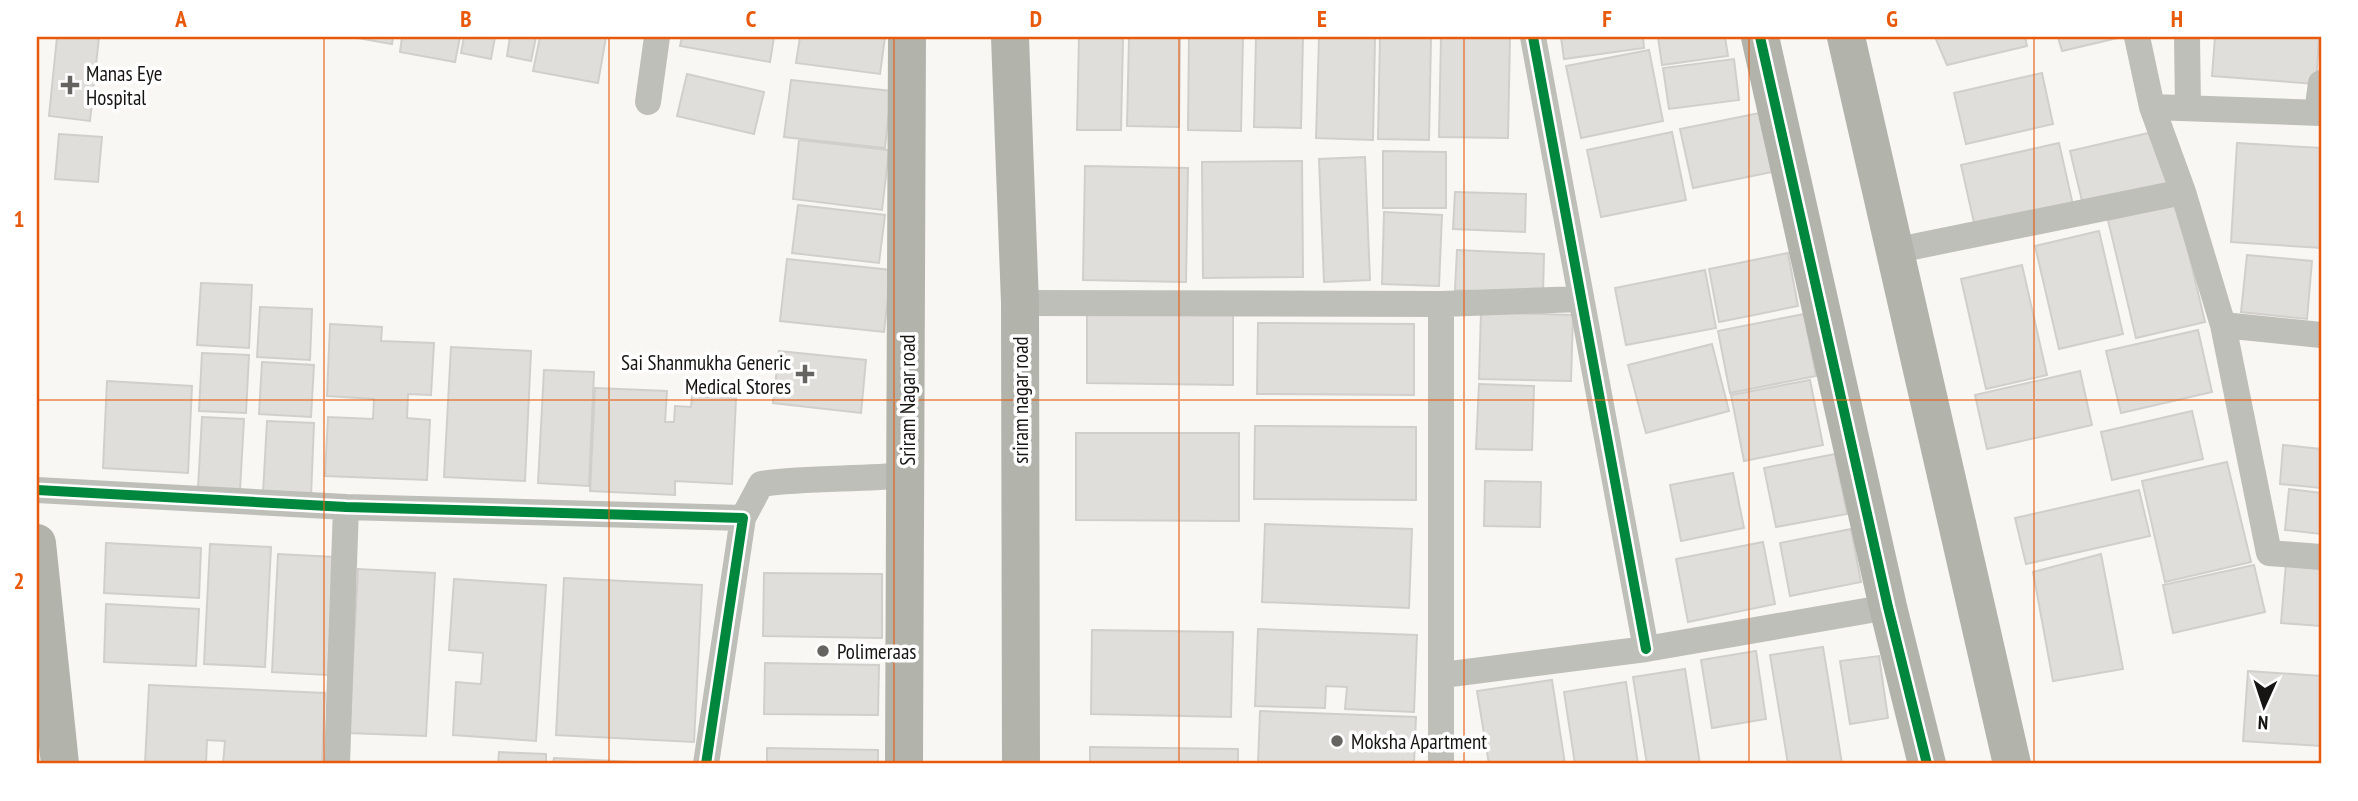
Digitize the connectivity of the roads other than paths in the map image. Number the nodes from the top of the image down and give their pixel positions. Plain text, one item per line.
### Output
1 (657, 37) edge
2 (908, 37) edge
3 (1010, 37) edge
4 (1533, 37) edge
5 (1760, 37) edge
6 (1846, 37) edge
7 (2137, 37) edge
8 (2187, 37) edge
9 (2321, 83) edge
10 (648, 102) dead end
11 (2152, 107) junction
12 (2188, 108) junction
13 (2319, 113) edge
14 (2183, 192) junction
15 (1893, 251) junction
16 (1581, 299) junction
17 (1020, 303) junction
18 (1441, 304) junction
19 (2224, 326) junction
20 (2321, 335) edge
21 (906, 475) junction
22 (37, 490) edge
23 (346, 507) junction
24 (743, 518) junction
25 (37, 543) edge
26 (2321, 557) edge
27 (1888, 607) junction
28 (1646, 649) junction
29 (1443, 675) junction
30 (60, 764) edge
31 (337, 764) edge
32 (706, 764) edge
33 (904, 764) edge
34 (1021, 764) edge
35 (1441, 764) edge
36 (1927, 764) edge
37 (2012, 764) edge

1 - 10 street
2 - 21 street, Sriram Nagar road
3 - 17 street, sriram nagar road
4 - 16 street
5 - 27 street
6 - 15 street
7 - 11 street
8 - 12 street
9 - 13 street
11 - 12 street
11 - 14 street
12 - 13 street
14 - 15 street
14 - 19 street
15 - 37 street
16 - 18 street
16 - 28 street
17 - 18 street
17 - 34 street, sriram nagar road
18 - 29 street
19 - 20 street
19 - 26 street
21 - 24 street
21 - 33 street, Sriram Nagar road
22 - 23 street
23 - 24 street
23 - 31 street
24 - 32 street
25 - 30 street
27 - 28 street
27 - 36 street
28 - 29 street
29 - 35 street

